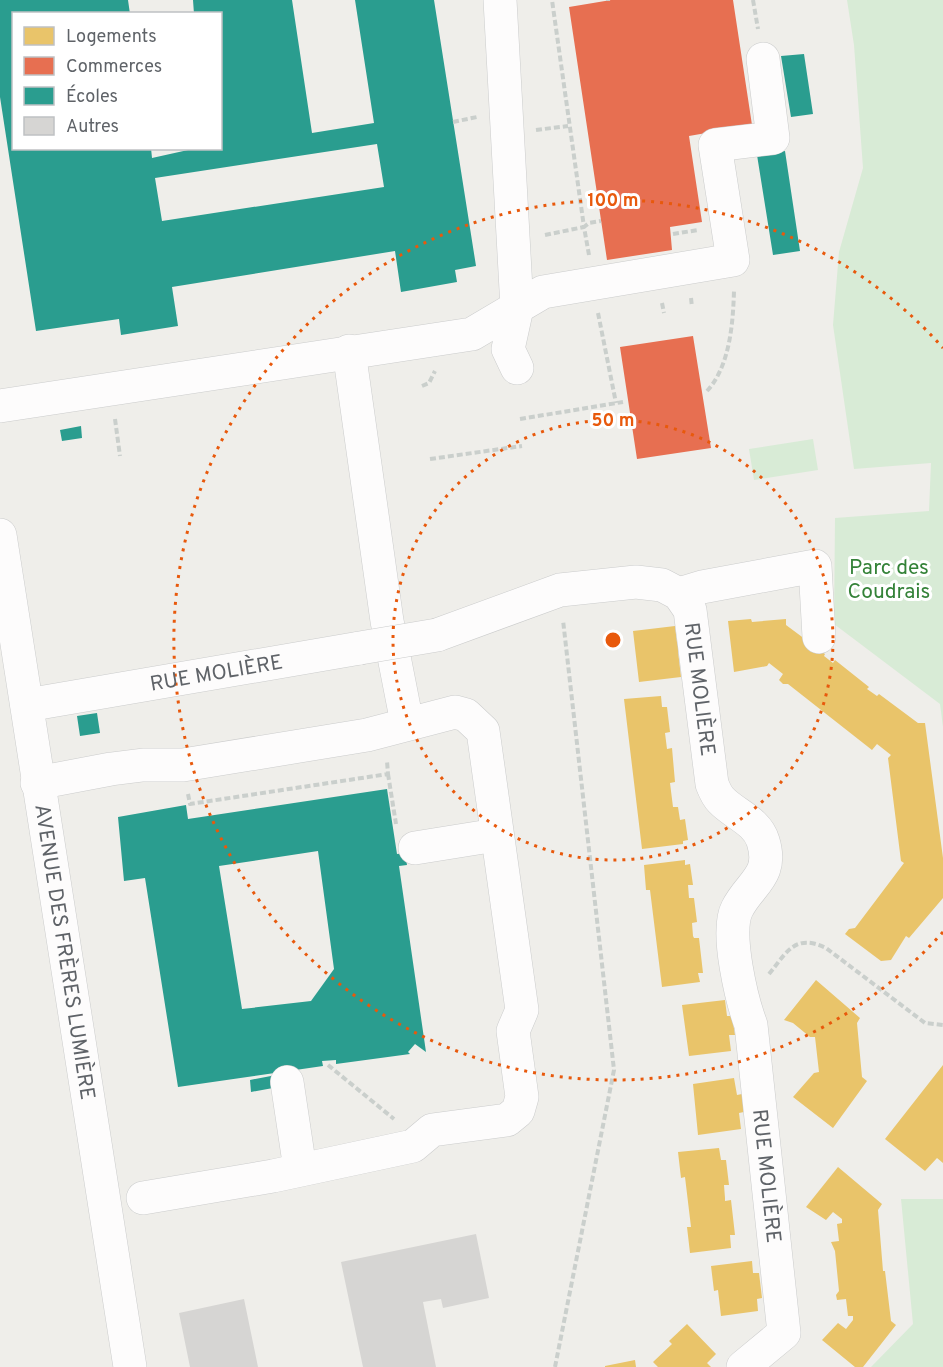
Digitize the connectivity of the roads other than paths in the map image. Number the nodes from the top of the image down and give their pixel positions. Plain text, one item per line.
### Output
1 (500, 0) edge
2 (763, 59) dead end
3 (517, 308) junction
4 (349, 351) junction
5 (517, 368) dead end
6 (0, 406) edge
7 (0, 535) edge
8 (679, 594) junction
9 (819, 637) dead end
10 (27, 705) junction
11 (407, 723) junction
12 (37, 783) junction
13 (496, 835) junction
14 (415, 848) dead end
15 (287, 1082) dead end
16 (300, 1169) junction
17 (143, 1198) dead end
18 (130, 1367) edge
19 (743, 1367) edge

1 - 3 street
2 - 3 street
3 - 4 street
3 - 5 street
4 - 6 street
4 - 11 street
7 - 10 street, AVENUE DES FRÈRES LUMIÈRE
8 - 9 street
8 - 10 street, RUE MOLIÈRE, bridge
8 - 19 street, RUE MOLIÈRE
10 - 12 street, AVENUE DES FRÈRES LUMIÈRE
11 - 12 street
11 - 13 street
12 - 18 street, AVENUE DES FRÈRES LUMIÈRE
13 - 14 street
13 - 16 street
15 - 16 street
16 - 17 street

